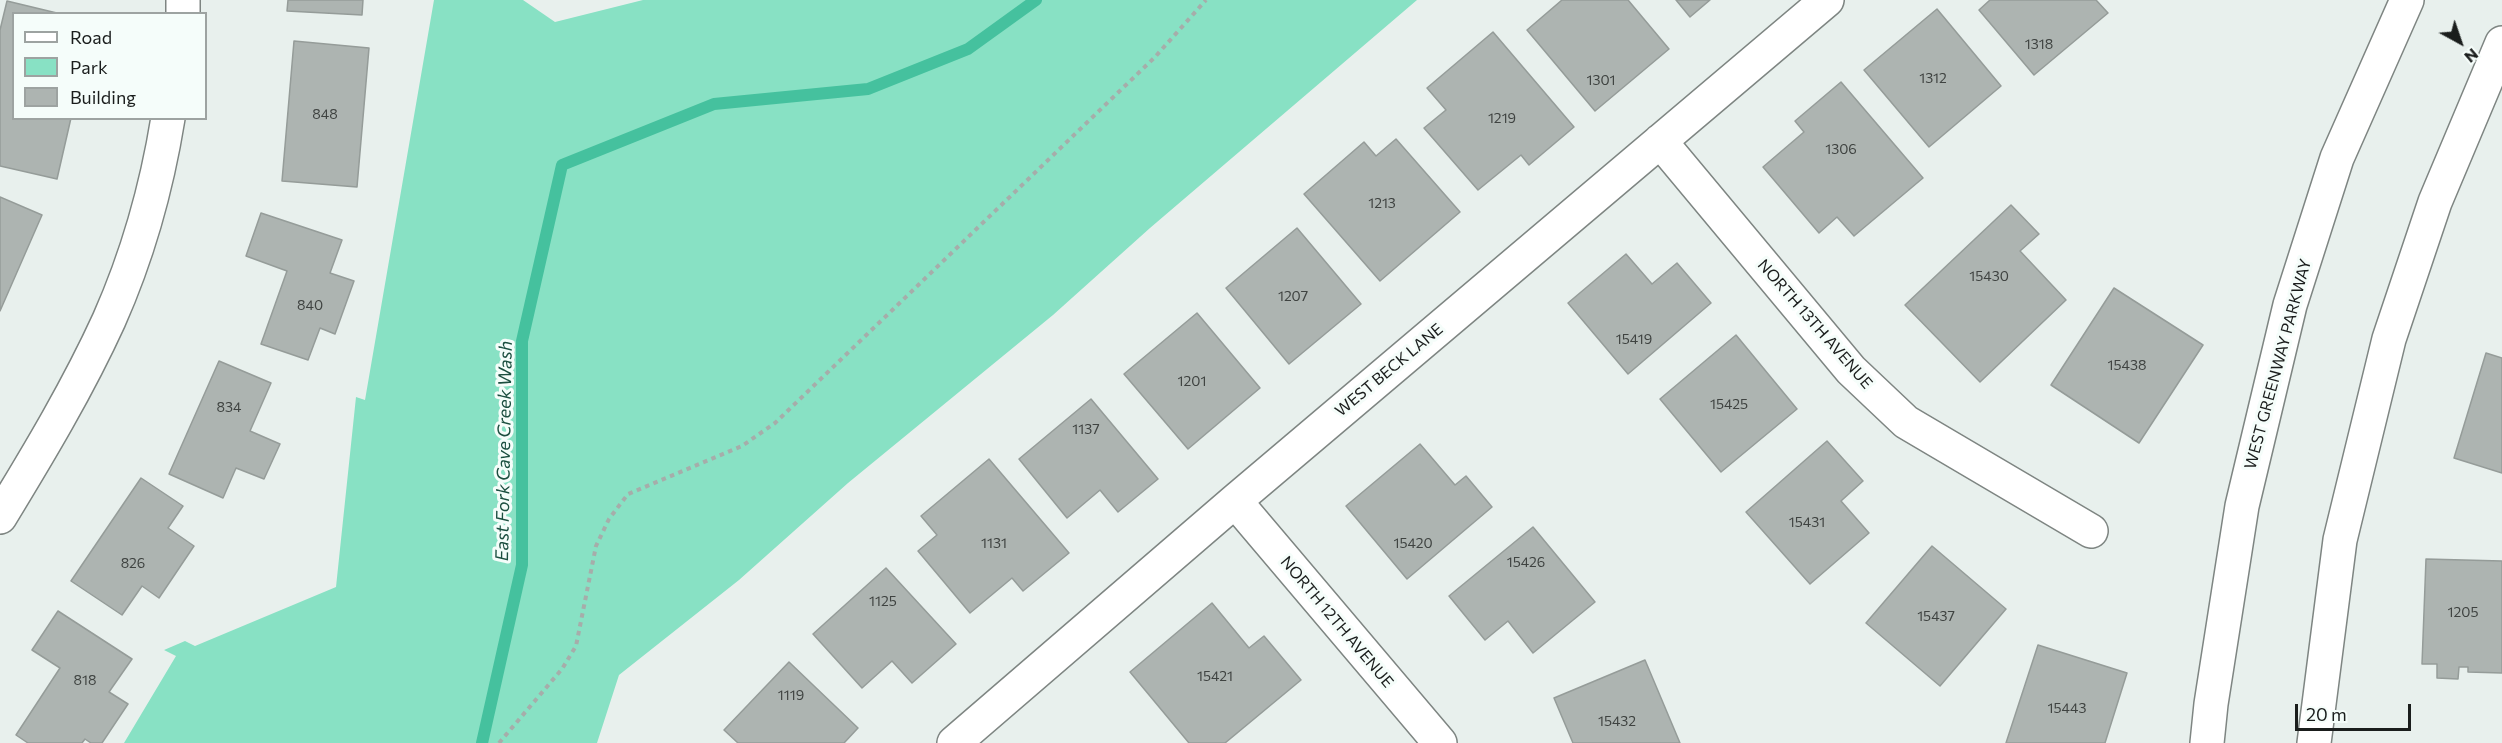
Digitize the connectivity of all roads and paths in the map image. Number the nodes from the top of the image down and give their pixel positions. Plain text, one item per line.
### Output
1 (1206, 0) edge
2 (1827, 0) edge
3 (2407, 0) edge
4 (2502, 44) edge
5 (168, 120) edge
6 (1660, 141) junction
7 (1235, 501) junction
8 (0, 516) edge
9 (2091, 531) dead end
10 (499, 743) edge
11 (954, 743) edge
12 (1440, 743) edge
13 (2207, 743) edge
14 (2314, 743) edge

1 - 10 path
2 - 6 street, WEST BECK LANE
3 - 13 street, WEST GREENWAY PARKWAY
4 - 14 street
5 - 8 street
6 - 7 street, WEST BECK LANE
6 - 9 street, NORTH 13TH AVENUE
7 - 11 street, WEST BECK LANE
7 - 12 street, NORTH 12TH AVENUE

